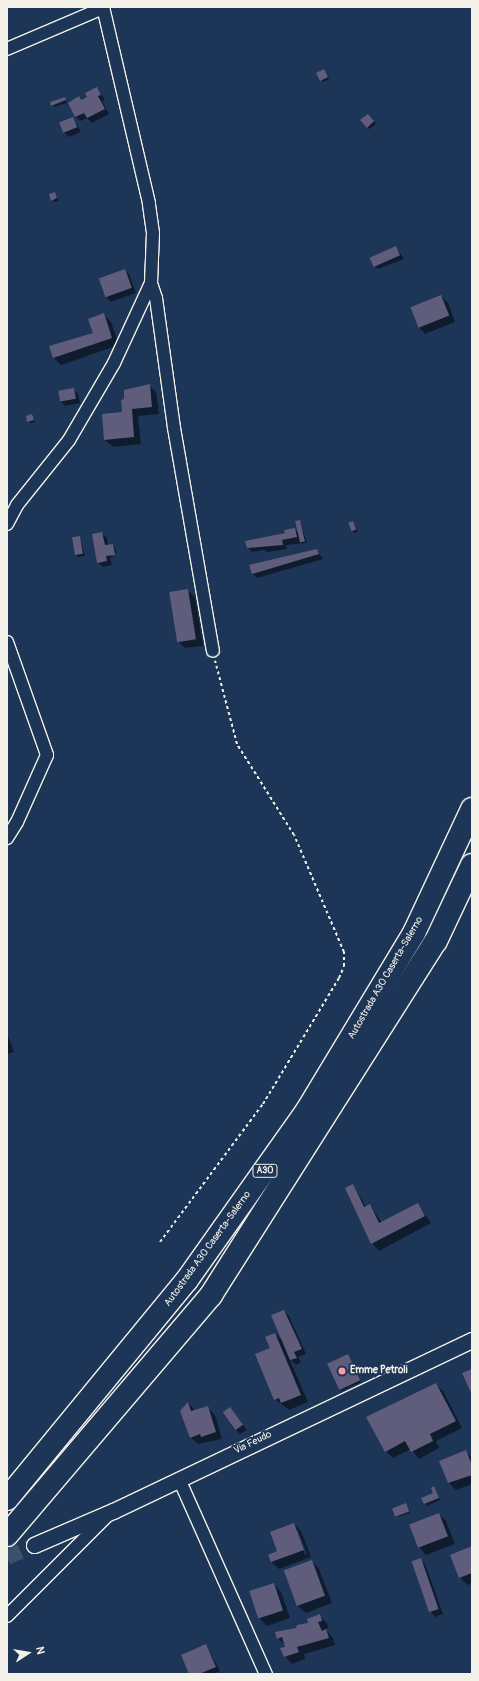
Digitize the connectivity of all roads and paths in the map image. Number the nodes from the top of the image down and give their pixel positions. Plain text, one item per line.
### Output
1 (103, 7) edge
2 (7, 49) edge
3 (150, 283) junction
4 (7, 524) edge
5 (7, 642) edge
6 (213, 650) joint
7 (472, 809) edge
8 (7, 838) edge
9 (472, 865) edge
10 (160, 1242) dead end
11 (472, 1340) edge
12 (179, 1479) junction
13 (7, 1500) edge
14 (113, 1511) junction
15 (7, 1535) edge
16 (34, 1545) tunnel mouth
17 (7, 1616) edge
18 (266, 1674) edge

1 - 2 street
1 - 3 street
3 - 4 street
3 - 6 street
5 - 8 street
6 - 10 path
7 - 13 highway, Autostrada A30 Caserta-Salerno / A30
9 - 15 highway, Autostrada A30 Caserta-Salerno / A30
11 - 12 street, Via Feudo
12 - 14 street, Via Feudo
12 - 18 street
14 - 16 street, Via Feudo
14 - 17 street

